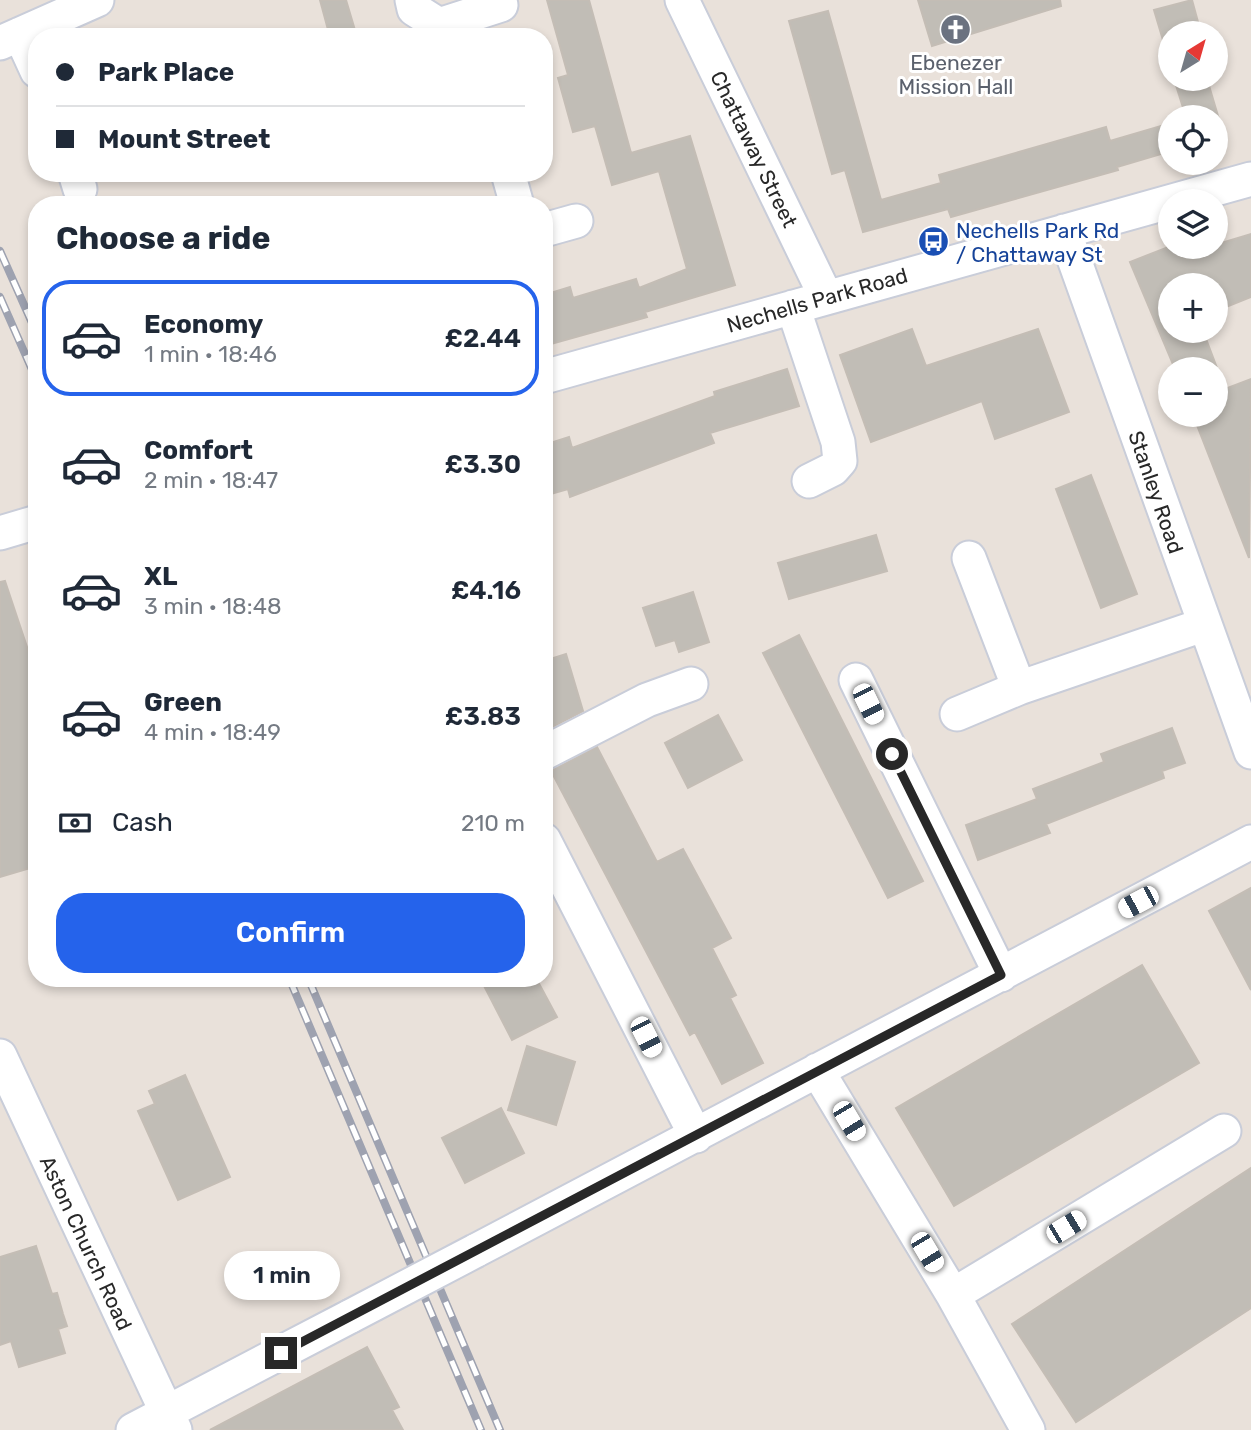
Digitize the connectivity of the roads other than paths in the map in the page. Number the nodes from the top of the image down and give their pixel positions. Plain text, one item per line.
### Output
1 (97, 0) edge
2 (412, 0) edge
3 (682, 0) edge
4 (501, 5) dead end
5 (466, 27) edge
6 (33, 28) edge
7 (28, 30) edge
8 (10, 38) edge
9 (28, 60) edge
10 (1251, 179) edge
11 (576, 221) dead end
12 (553, 227) edge
13 (1064, 231) junction
14 (827, 297) junction
15 (793, 307) junction
16 (553, 374) edge
17 (809, 481) dead end
18 (969, 558) dead end
19 (1203, 625) junction
20 (856, 680) dead end
21 (691, 684) dead end
22 (1019, 688) junction
23 (957, 714) dead end
24 (553, 747) edge
25 (1251, 752) edge
26 (1251, 842) edge
27 (553, 858) edge
28 (1001, 975) junction
29 (0, 1056) edge
30 (817, 1070) junction
31 (1224, 1131) dead end
32 (696, 1136) junction
33 (953, 1295) junction
34 (170, 1421) edge
35 (132, 1430) edge
36 (1028, 1430) edge

1 - 6 street
2 - 5 street
3 - 14 street, Chattaway Street
4 - 5 street
7 - 8 street
8 - 9 street
10 - 13 street, Nechells Park Road
11 - 12 street
13 - 14 street, Nechells Park Road
13 - 19 street, Stanley Road
14 - 15 street, Nechells Park Road
15 - 16 street, Nechells Park Road
15 - 17 street
18 - 22 street
19 - 22 street
19 - 25 street, Stanley Road
20 - 28 street
21 - 24 street
22 - 23 street
26 - 28 street
27 - 32 street
28 - 30 street
29 - 34 street, Aston Church Road
30 - 32 street
30 - 33 street
31 - 33 street
32 - 34 street, bridge
33 - 36 street
34 - 35 street

